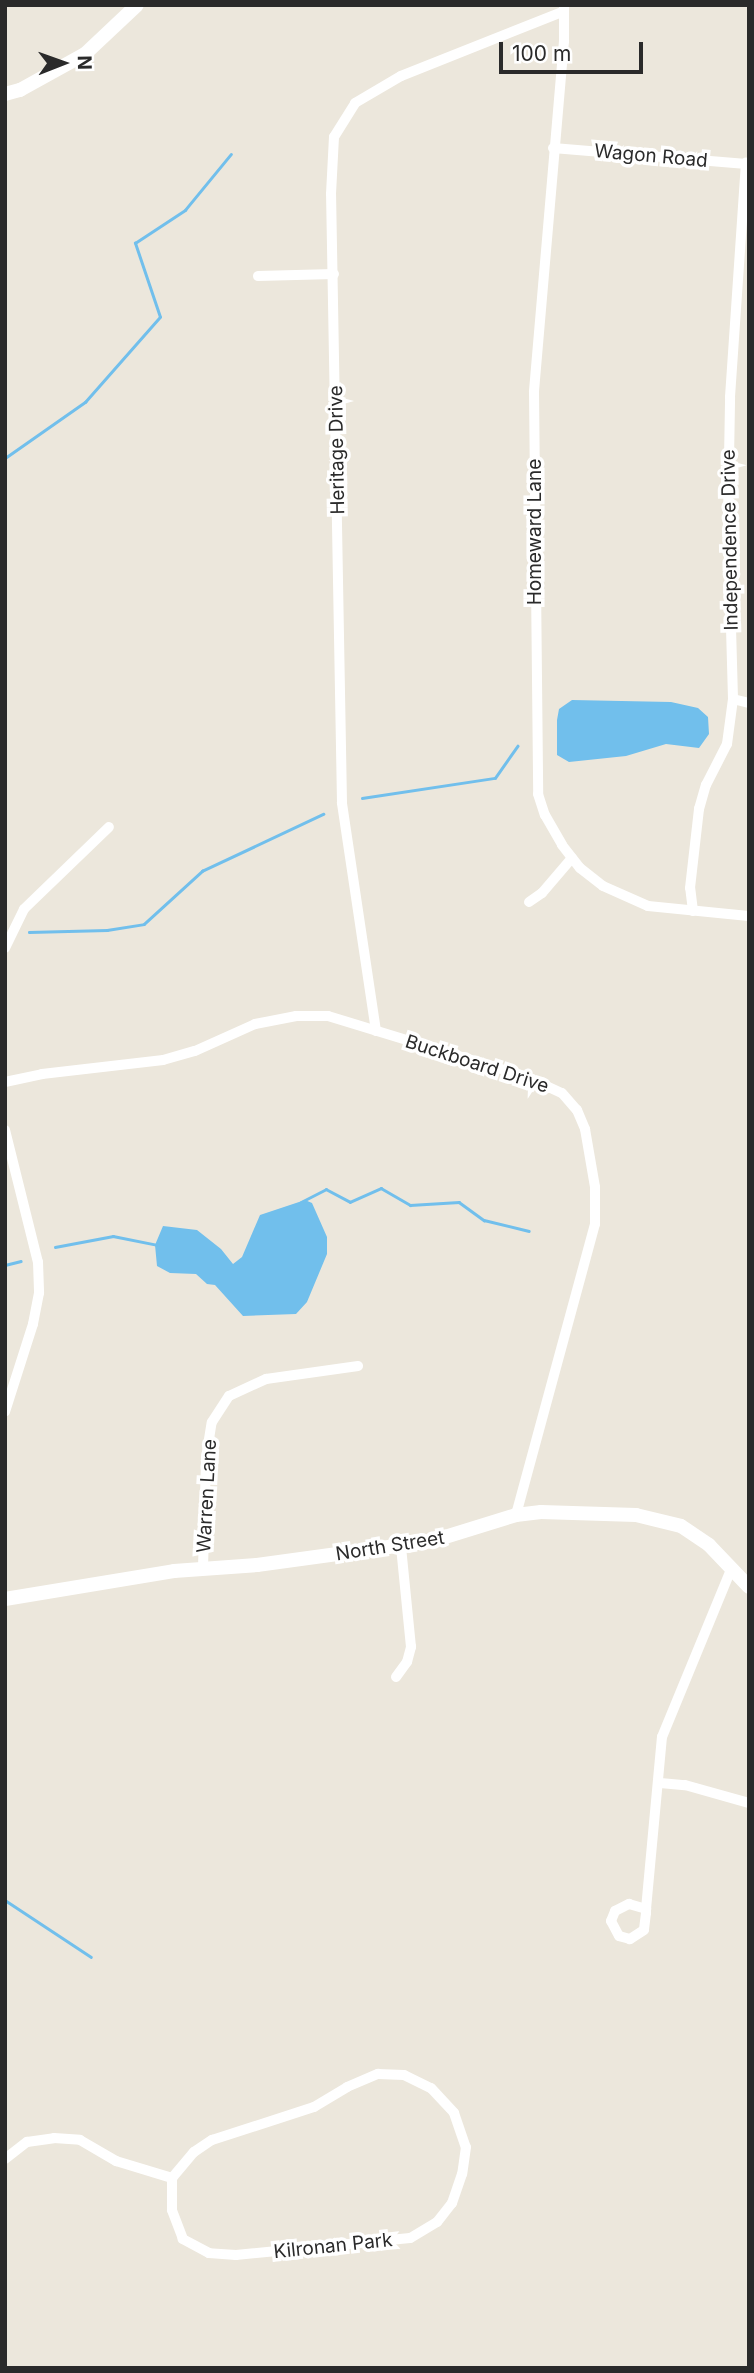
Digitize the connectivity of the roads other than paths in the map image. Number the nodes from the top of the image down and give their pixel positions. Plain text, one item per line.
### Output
1 (137, 5) edge
2 (564, 8) edge
3 (5, 94) edge
4 (553, 148) junction
5 (748, 164) edge
6 (334, 274) junction
7 (258, 276) dead end
8 (733, 699) junction
9 (749, 702) edge
10 (109, 827) dead end
11 (572, 858) junction
12 (529, 902) dead end
13 (692, 911) junction
14 (749, 916) edge
15 (5, 948) edge
16 (376, 1031) junction
17 (5, 1082) edge
18 (5, 1130) edge
19 (9, 1163) edge
20 (358, 1366) dead end
21 (5, 1412) edge
22 (516, 1515) junction
23 (401, 1546) junction
24 (203, 1568) junction
25 (731, 1570) junction
26 (749, 1587) edge
27 (5, 1598) edge
28 (396, 1677) dead end
29 (660, 1783) junction
30 (749, 1802) edge
31 (646, 1909) dead end
32 (5, 2159) edge
33 (172, 2178) junction

1 - 3 street
2 - 4 street, Homeward Lane
2 - 6 street, Heritage Drive
4 - 5 street, Wagon Road
4 - 11 street, Homeward Lane
5 - 8 street, Independence Drive
6 - 7 street
6 - 16 street, Heritage Drive
8 - 9 street
8 - 13 street, Independence Drive
10 - 15 street
11 - 12 street
11 - 13 street, Homeward Lane
13 - 14 street, Homeward Lane
16 - 17 street, Buckboard Drive
16 - 22 street, Buckboard Drive
18 - 19 street
19 - 21 street
20 - 24 street, Warren Lane
22 - 23 street, North Street
22 - 25 street, North Street
23 - 24 street, North Street
23 - 28 street
24 - 27 street, North Street
25 - 26 street, North Street
25 - 29 street
29 - 30 street
29 - 31 street
32 - 33 street
33 - 33 street, Kilronan Park

